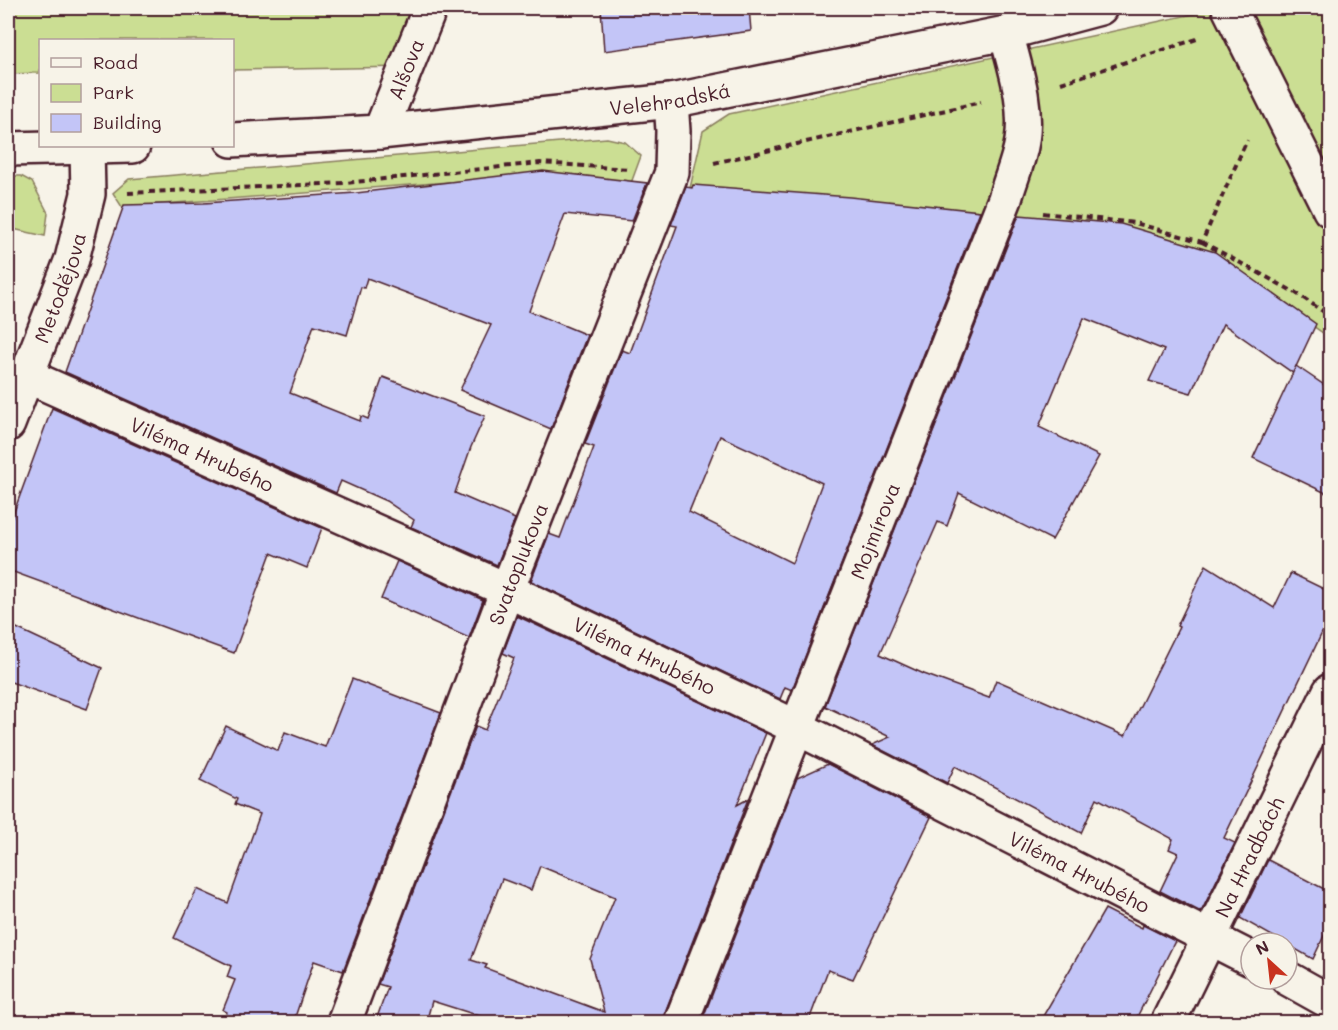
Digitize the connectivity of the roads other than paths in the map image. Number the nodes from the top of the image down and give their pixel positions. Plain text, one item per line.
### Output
1 (430, 8) edge
2 (1100, 8) edge
3 (1229, 8) edge
4 (1006, 33) junction
5 (671, 100) junction
6 (380, 132) junction
7 (234, 140) edge
8 (110, 147) edge
9 (87, 148) junction
10 (8, 149) edge
11 (1330, 210) edge
12 (25, 375) junction
13 (8, 424) edge
14 (507, 590) junction
15 (1330, 691) edge
16 (798, 728) junction
17 (1210, 937) junction
18 (1239, 953) edge
19 (1299, 985) edge
20 (1330, 1002) edge
21 (344, 1023) edge
22 (681, 1023) edge
23 (1168, 1023) edge

1 - 6 street, Alšova
2 - 4 street, Velehradská
3 - 11 street
4 - 5 street, Velehradská
4 - 16 street, Mojmírova
5 - 6 street, Velehradská
5 - 14 street, Svatoplukova
6 - 7 street, Velehradská
8 - 9 street
9 - 10 street
9 - 12 street, Metodějova
12 - 13 street, Metodějova
12 - 14 street, Viléma Hrubého
14 - 16 street, Viléma Hrubého
14 - 21 street, Svatoplukova
15 - 17 street, Na Hradbách
16 - 17 street, Viléma Hrubého
16 - 22 street, Mojmírova
17 - 18 street, Viléma Hrubého
17 - 23 street, Na Hradbách
19 - 20 street

